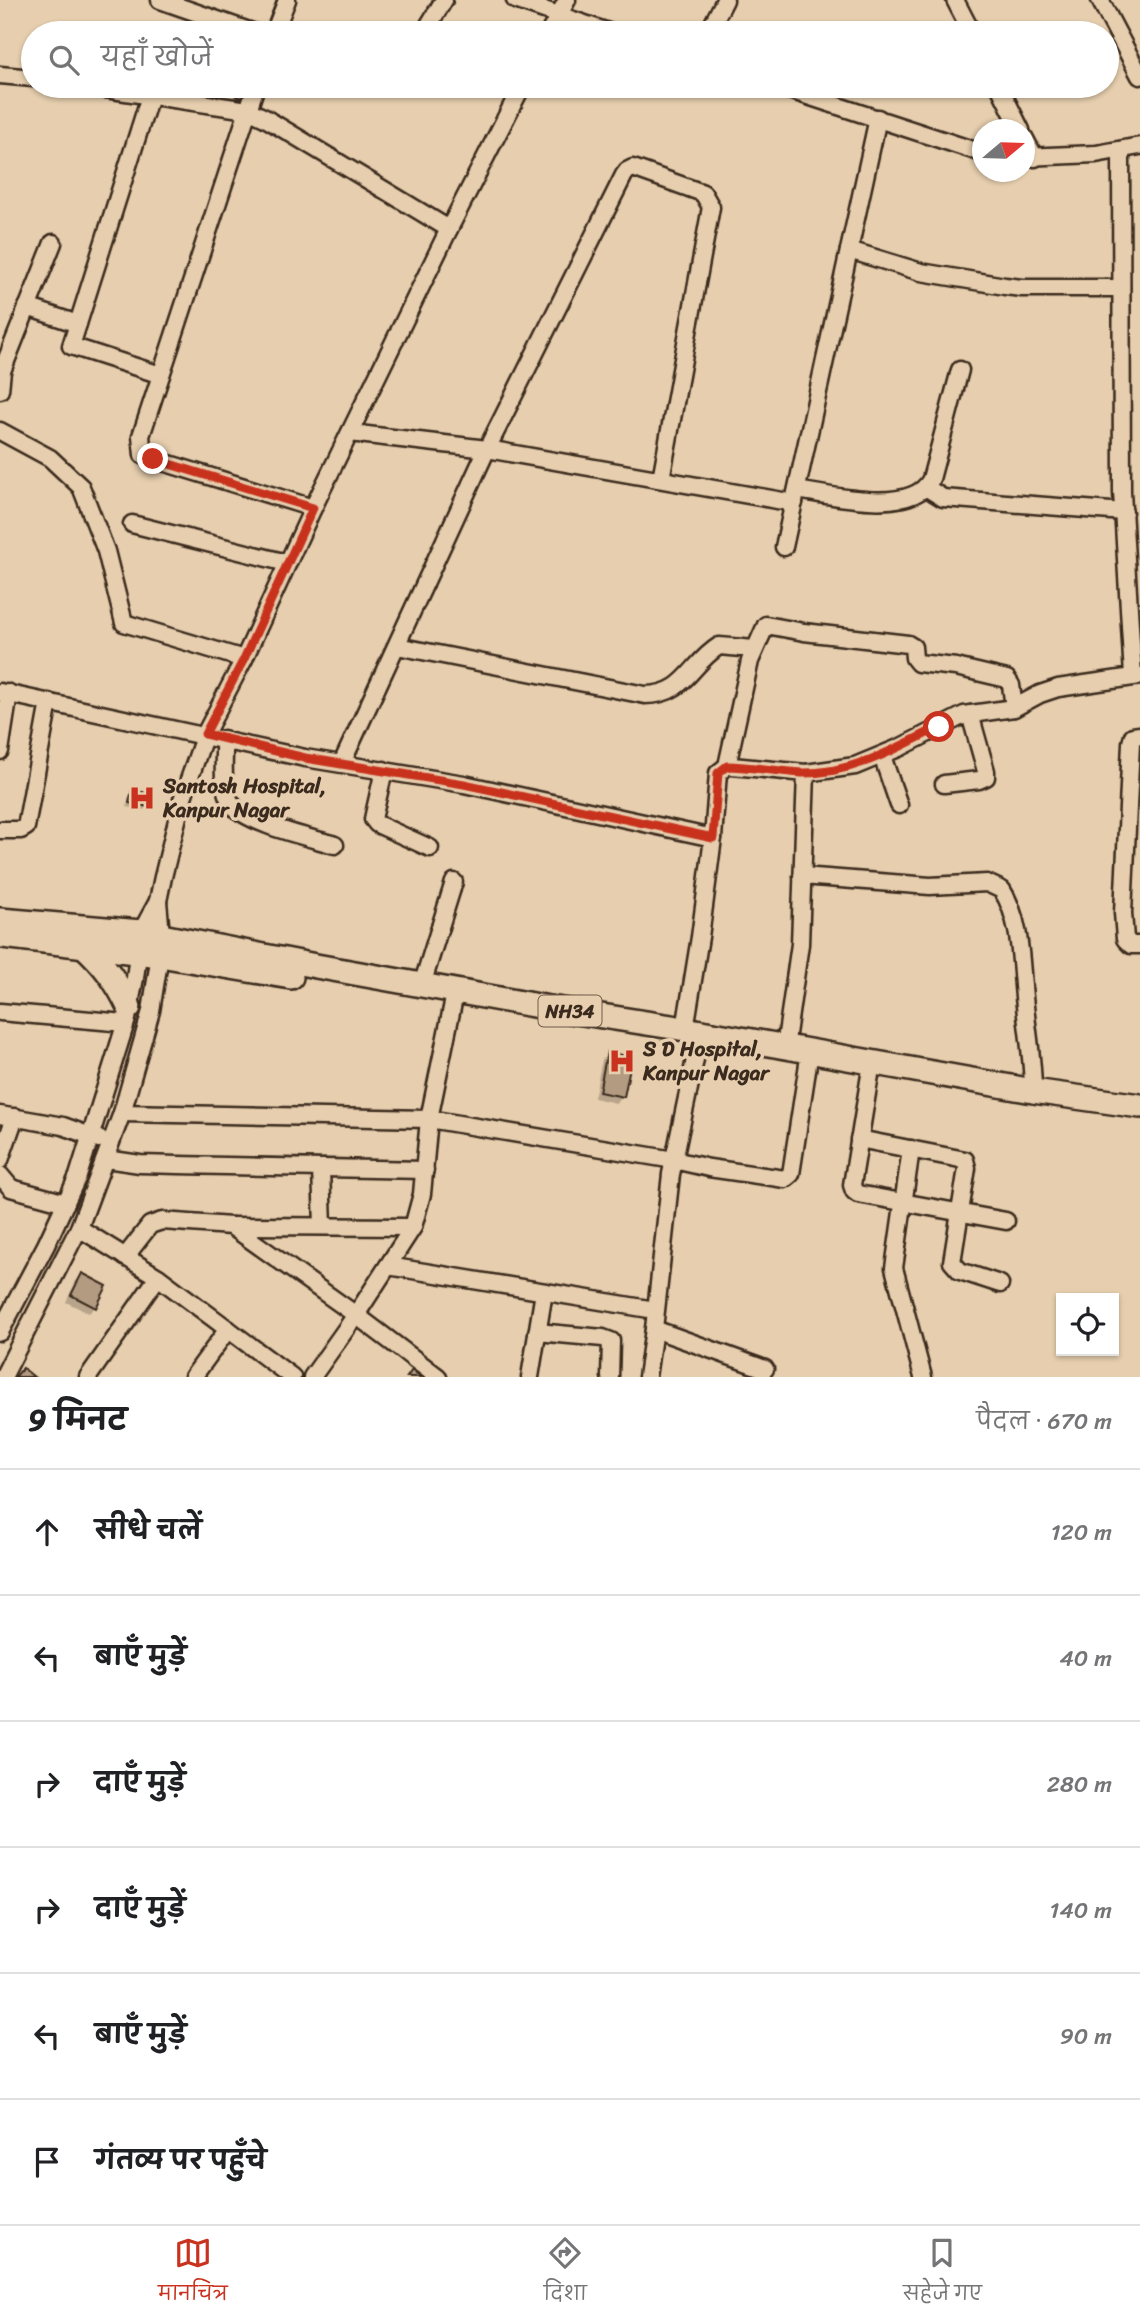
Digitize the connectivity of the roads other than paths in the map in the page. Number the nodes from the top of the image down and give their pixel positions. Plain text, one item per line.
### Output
1 (160, 0) edge
2 (287, 0) edge
3 (444, 0) edge
4 (514, 0) edge
5 (567, 0) edge
6 (725, 0) edge
7 (954, 0) edge
8 (1100, 0) edge
9 (559, 15) junction
10 (220, 21) edge
11 (279, 21) edge
12 (431, 21) edge
13 (556, 21) edge
14 (576, 21) edge
15 (714, 21) edge
16 (965, 21) edge
17 (1111, 21) edge
18 (1119, 36) edge
19 (0, 75) edge
20 (1140, 75) edge
21 (21, 77) edge
22 (149, 98) edge
23 (164, 98) edge
24 (252, 98) edge
25 (516, 98) edge
26 (815, 98) edge
27 (1005, 98) edge
28 (248, 110) junction
29 (878, 118) junction
30 (1016, 119) edge
31 (1140, 146) edge
32 (972, 150) edge
33 (1121, 150) junction
34 (1035, 158) edge
35 (707, 197) junction
36 (725, 202) dead end
37 (449, 229) junction
38 (53, 243) dead end
39 (849, 250) junction
40 (1121, 288) junction
41 (27, 307) junction
42 (78, 324) junction
43 (960, 370) dead end
44 (1, 371) edge
45 (161, 375) junction
46 (0, 390) edge
47 (0, 431) edge
48 (350, 433) junction
49 (487, 449) junction
50 (661, 479) junction
51 (926, 488) junction
52 (795, 496) junction
53 (313, 508) junction
54 (1129, 515) edge
55 (132, 524) dead end
56 (784, 547) dead end
57 (287, 563) junction
58 (397, 646) junction
59 (754, 649) junction
60 (244, 659) junction
61 (1136, 676) edge
62 (4, 692) edge
63 (49, 702) junction
64 (1014, 708) junction
65 (970, 714) junction
66 (205, 734) junction
67 (1140, 735) edge
68 (224, 739) junction
69 (0, 751) edge
70 (882, 756) junction
71 (342, 763) junction
72 (727, 766) junction
73 (384, 770) junction
74 (806, 773) junction
75 (1134, 783) edge
76 (944, 784) dead end
77 (899, 805) dead end
78 (0, 830) edge
79 (713, 838) junction
80 (335, 845) dead end
81 (430, 848) dead end
82 (802, 876) junction
83 (454, 882) dead end
84 (0, 920) edge
85 (0, 935) edge
86 (150, 944) junction
87 (1140, 944) edge
88 (83, 945) junction
89 (422, 985) junction
90 (453, 1003) junction
91 (0, 1012) edge
92 (127, 1015) junction
93 (692, 1037) junction
94 (785, 1048) junction
95 (808, 1064) junction
96 (870, 1075) junction
97 (1033, 1091) junction
98 (1140, 1106) edge
99 (122, 1113) junction
100 (8, 1116) edge
101 (429, 1119) junction
102 (1140, 1120) edge
103 (92, 1135) junction
104 (859, 1139) junction
105 (911, 1149) junction
106 (109, 1152) junction
107 (0, 1160) edge
108 (674, 1160) junction
109 (321, 1169) junction
110 (425, 1170) junction
111 (0, 1175) edge
112 (904, 1202) junction
113 (66, 1203) junction
114 (959, 1212) junction
115 (1006, 1221) dead end
116 (231, 1226) junction
117 (323, 1226) junction
118 (413, 1227) junction
119 (79, 1228) junction
120 (125, 1257) junction
121 (388, 1266) junction
122 (158, 1277) junction
123 (1000, 1284) dead end
124 (544, 1292) junction
125 (655, 1310) junction
126 (356, 1315) junction
127 (228, 1329) junction
128 (654, 1329) junction
129 (0, 1331) edge
130 (537, 1332) junction
131 (24, 1339) junction
132 (765, 1369) dead end
133 (3, 1377) edge
134 (88, 1377) edge
135 (193, 1377) edge
136 (292, 1377) edge
137 (312, 1377) edge
138 (438, 1377) edge
139 (530, 1377) edge
140 (610, 1377) edge
141 (647, 1377) edge
142 (922, 1377) edge

1 - 10 street
2 - 11 street
3 - 12 street
4 - 9 street
5 - 9 street
6 - 15 street
7 - 16 street
8 - 17 street
9 - 13 street
9 - 14 street
18 - 20 street
19 - 21 street
22 - 42 street
23 - 28 street
24 - 28 street
25 - 37 street
26 - 29 street
27 - 30 street
28 - 37 street
28 - 45 street
29 - 32 street
29 - 39 street
31 - 33 street
33 - 34 street
33 - 40 street
35 - 36 street
35 - 49 street
35 - 50 street
37 - 48 street
38 - 41 street
39 - 40 street
39 - 52 street
40 - 54 street
41 - 42 street
41 - 44 street
42 - 45 street
43 - 51 street
44 - 46 street
45 - 53 street
47 - 60 street
48 - 49 street
48 - 53 street
49 - 50 street
49 - 58 street
50 - 52 street
51 - 52 street
51 - 54 street
52 - 56 street
53 - 57 street
54 - 61 street
55 - 57 street
57 - 60 street
58 - 59 street
58 - 71 street
59 - 64 street
59 - 72 street
60 - 66 street
61 - 64 street
62 - 63 street
62 - 69 street
63 - 66 street
63 - 78 street
64 - 65 street
65 - 70 street
65 - 76 street
66 - 68 street
66 - 86 street
67 - 75 street
68 - 71 street
68 - 80 street
70 - 74 street
70 - 77 street
71 - 73 street
72 - 74 street
72 - 79 street
73 - 79 street
73 - 81 street
74 - 82 street
75 - 87 street
79 - 93 street
82 - 94 street
82 - 97 street
83 - 89 street
84 - 86 highway, NH34
85 - 88 highway, NH34
86 - 88 highway, NH34
86 - 89 highway, NH34
86 - 90 highway, NH34
86 - 92 street
86 - 99 street
88 - 92 highway
89 - 93 highway, NH34
90 - 93 highway, NH34
90 - 101 street
91 - 92 street
92 - 103 street
93 - 94 highway, NH34
93 - 95 highway, NH34
93 - 108 street
94 - 97 highway, NH34
95 - 96 highway, NH34
95 - 108 street
96 - 102 highway, NH34
96 - 104 street
97 - 98 highway, NH34
99 - 101 street
99 - 106 street
100 - 103 street
100 - 107 street
101 - 108 street
101 - 110 street
103 - 106 street
103 - 113 street
104 - 105 street
104 - 112 street
105 - 112 street
105 - 114 street
106 - 109 street
106 - 119 street
108 - 125 street
109 - 110 street
109 - 117 street
110 - 118 street
111 - 113 street
112 - 114 street
112 - 142 street
113 - 129 street
114 - 115 street
114 - 123 street
116 - 117 street
116 - 120 street
116 - 126 street
117 - 118 street
118 - 121 street
119 - 120 street
119 - 131 street
120 - 122 street
121 - 124 street
121 - 126 street
122 - 127 street
122 - 134 street
124 - 125 street
124 - 130 street
125 - 128 street
126 - 137 street
126 - 138 street
127 - 135 street
127 - 136 street
128 - 132 street
128 - 141 street
129 - 131 street
130 - 139 street
130 - 140 street
131 - 133 street

